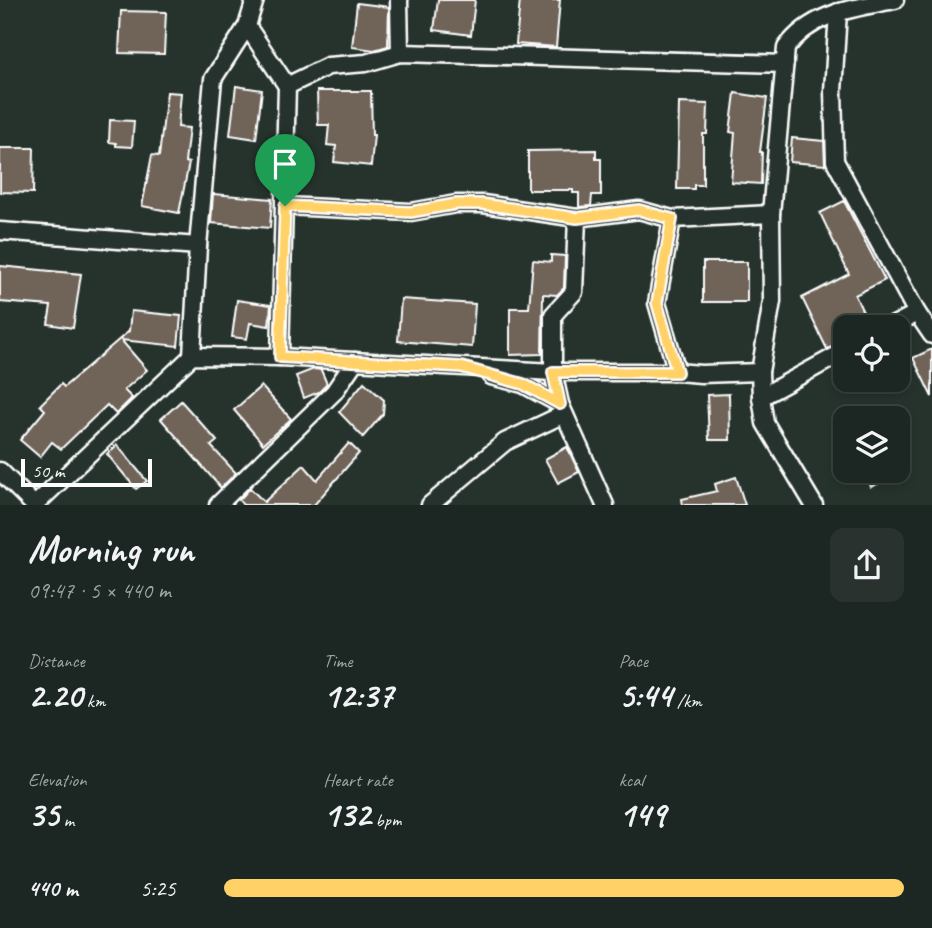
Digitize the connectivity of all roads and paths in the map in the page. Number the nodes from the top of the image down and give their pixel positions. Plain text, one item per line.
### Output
1 (255, 0) edge
2 (399, 0) edge
3 (895, 0) edge
4 (833, 8) edge
5 (247, 26) junction
6 (400, 53) junction
7 (785, 64) junction
8 (287, 86) junction
9 (285, 206) junction
10 (771, 214) junction
11 (577, 218) junction
12 (672, 219) junction
13 (0, 231) edge
14 (198, 246) junction
15 (917, 313) junction
16 (910, 317) edge
17 (932, 335) edge
18 (192, 356) junction
19 (280, 357) junction
20 (833, 358) edge
21 (355, 361) junction
22 (461, 367) junction
23 (553, 372) junction
24 (677, 372) junction
25 (760, 372) junction
26 (761, 397) junction
27 (562, 409) junction
28 (0, 471) edge
29 (34, 505) edge
30 (218, 505) edge
31 (430, 505) edge
32 (605, 505) edge
33 (814, 505) edge

1 - 5 street
2 - 6 street
3 - 4 street
4 - 7 street
4 - 15 street
5 - 8 street
5 - 14 street
6 - 7 street
6 - 8 street
7 - 10 street
8 - 9 street
9 - 11 street
9 - 19 street
10 - 12 street
10 - 25 street
11 - 12 street
11 - 23 street
12 - 24 street
13 - 14 street
14 - 18 street
15 - 16 street
15 - 17 street
18 - 19 street
18 - 29 street
19 - 21 street
20 - 26 street
21 - 22 street
21 - 30 street
22 - 23 street
22 - 27 street
23 - 24 street
23 - 27 street
24 - 25 street
25 - 26 street
26 - 33 street
27 - 31 street
27 - 32 street
28 - 29 street

